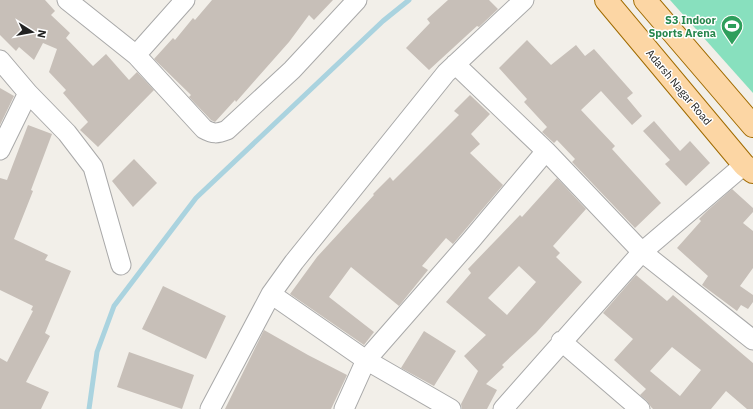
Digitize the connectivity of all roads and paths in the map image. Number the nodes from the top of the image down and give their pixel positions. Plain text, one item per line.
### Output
1 (67, 0) edge
2 (185, 0) edge
3 (357, 0) edge
4 (524, 0) edge
5 (606, 0) edge
6 (645, 0) edge
7 (136, 55) junction
8 (0, 60) edge
9 (455, 64) junction
10 (28, 93) junction
11 (753, 126) edge
12 (0, 150) edge
13 (546, 150) junction
14 (749, 168) edge
15 (642, 252) junction
16 (121, 265) dead end
17 (271, 294) junction
18 (753, 340) edge
19 (561, 341) junction
20 (366, 360) junction
21 (210, 409) edge
22 (344, 409) edge
23 (450, 409) edge
24 (503, 409) edge
25 (640, 409) edge

1 - 7 street
2 - 7 street
3 - 7 street
4 - 9 street
5 - 14 main road, Adarsh Nagar Road
6 - 11 main road
8 - 10 street
9 - 13 street
9 - 17 street
10 - 12 street
10 - 16 street
13 - 15 street
13 - 20 street
14 - 15 street
15 - 18 street
15 - 19 street
17 - 20 street
17 - 21 street
19 - 24 street
19 - 25 street
20 - 22 street
20 - 23 street

